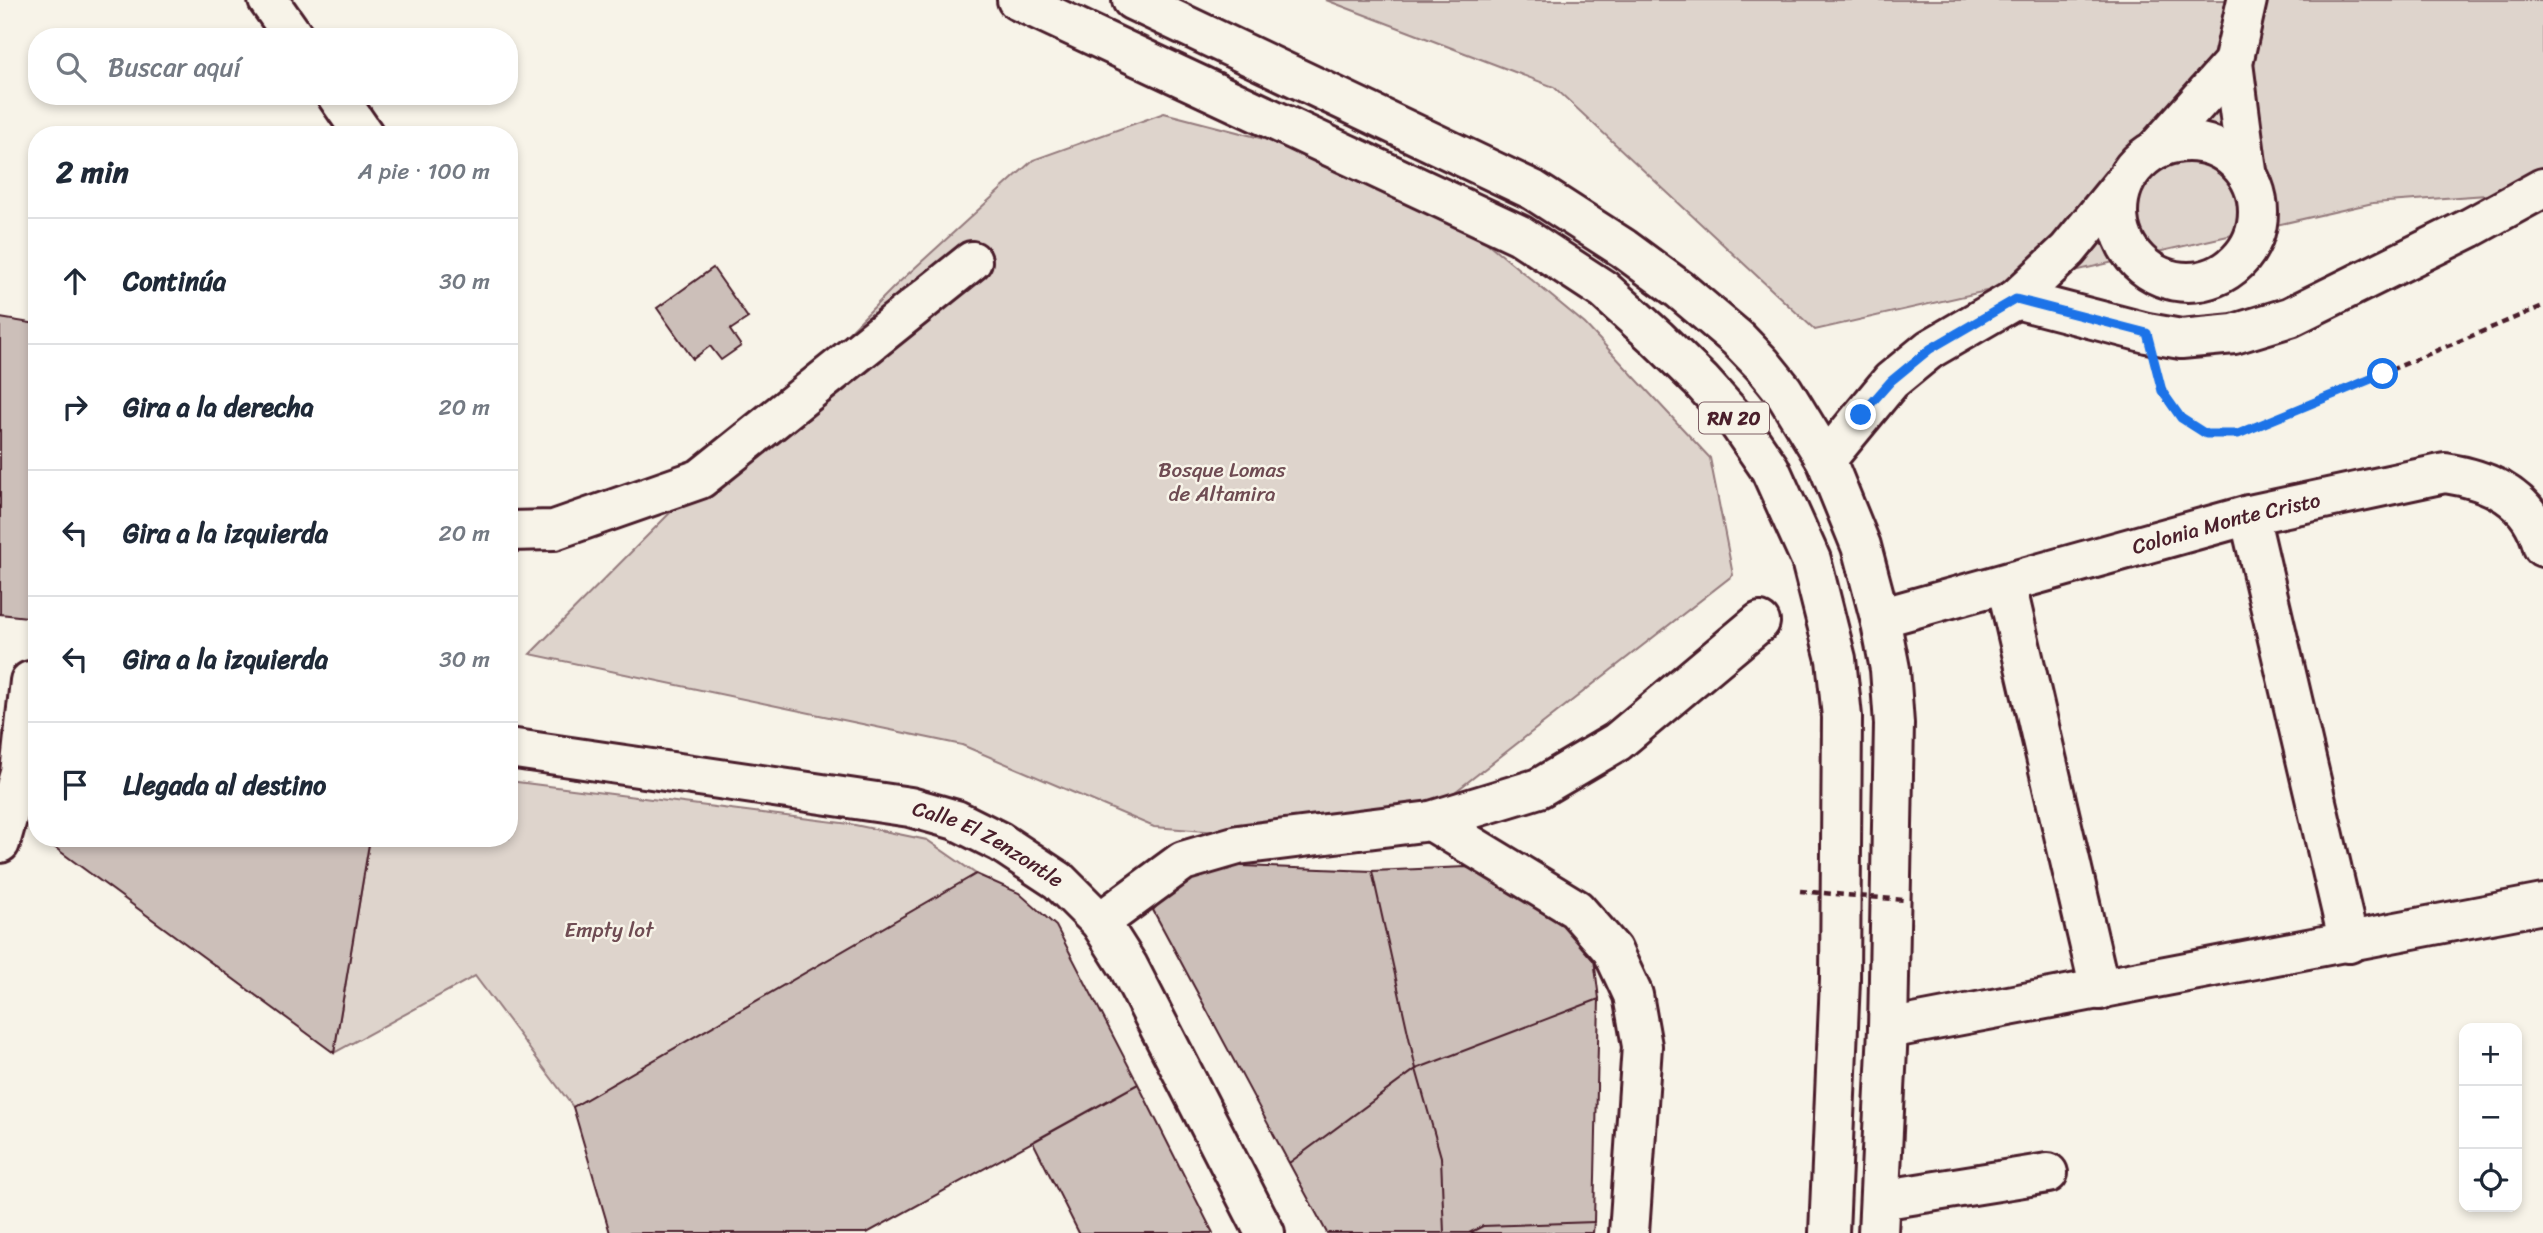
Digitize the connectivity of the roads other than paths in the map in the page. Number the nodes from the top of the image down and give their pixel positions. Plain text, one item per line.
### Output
1 (268, 0) edge
2 (1017, 0) edge
3 (1132, 0) edge
4 (2247, 0) edge
5 (288, 28) edge
6 (2233, 63) junction
7 (343, 105) edge
8 (358, 126) edge
9 (2157, 148) junction
10 (2247, 171) junction
11 (2123, 183) junction
12 (2543, 188) edge
13 (2136, 260) junction
14 (972, 261) dead end
15 (2016, 299) junction
16 (2147, 333) junction
17 (1826, 460) junction
18 (2249, 515) junction
19 (518, 531) edge
20 (2543, 547) edge
21 (2006, 584) junction
22 (1880, 618) junction
23 (1760, 622) dead end
24 (22, 681) edge
25 (518, 749) edge
26 (1431, 821) junction
27 (0, 843) edge
28 (2543, 904) edge
29 (1100, 922) junction
30 (2348, 943) junction
31 (2100, 990) junction
32 (1888, 1029) junction
33 (2048, 1173) dead end
34 (1879, 1217) edge
35 (1265, 1233) edge
36 (1629, 1233) edge
37 (1829, 1233) edge

1 - 5 main road
2 - 37 main road, RN 20
3 - 17 main road, RN 20
4 - 6 main road
6 - 9 main road
6 - 10 main road
7 - 8 main road
9 - 10 main road
9 - 11 main road
10 - 13 main road
11 - 13 main road
11 - 15 main road
12 - 16 main road
13 - 16 main road
14 - 19 main road
15 - 16 main road
15 - 17 main road
17 - 22 main road, RN 20
18 - 20 main road, Colonia Monte Cristo
18 - 21 main road, Colonia Monte Cristo
18 - 30 main road
21 - 22 main road, Colonia Monte Cristo
21 - 31 main road
22 - 32 main road, RN 20
23 - 26 main road
24 - 27 main road
25 - 29 main road, Calle El Zenzontle
26 - 29 main road
26 - 36 main road
28 - 30 main road
29 - 35 main road, Calle El Zenzontle
30 - 31 main road
31 - 32 main road
32 - 34 main road, RN 20
33 - 34 main road

